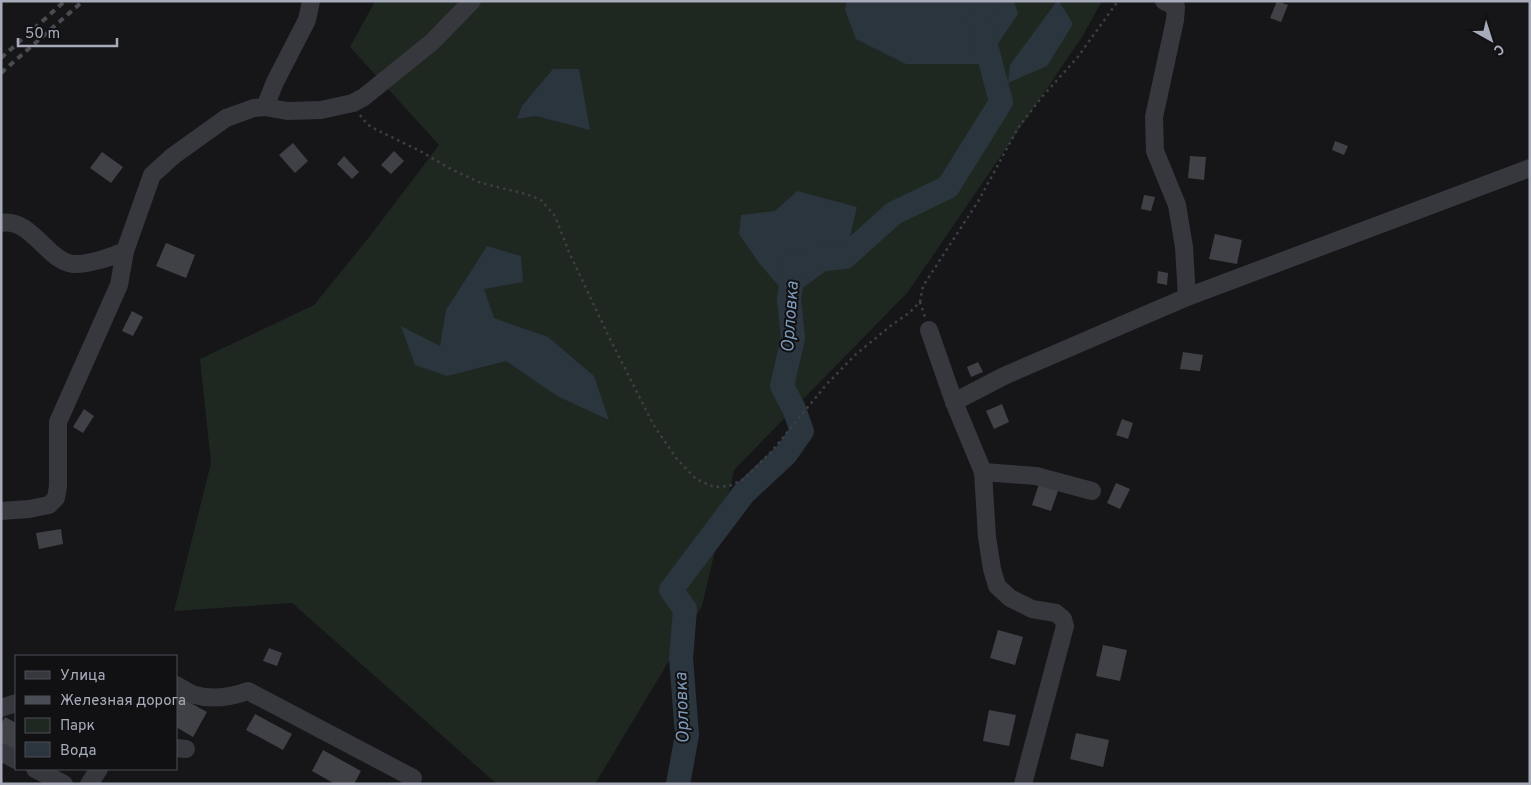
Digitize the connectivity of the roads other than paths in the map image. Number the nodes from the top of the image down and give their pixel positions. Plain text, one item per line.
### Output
1 (311, 1) edge
2 (472, 1) edge
3 (1173, 3) edge
4 (265, 107) junction
5 (1530, 168) edge
6 (1, 223) edge
7 (125, 251) junction
8 (1186, 297) junction
9 (929, 330) road end
10 (954, 402) junction
11 (983, 472) junction
12 (1092, 491) dead end
13 (1, 511) edge
14 (178, 686) edge
15 (15, 703) edge
16 (1, 708) edge
17 (1, 752) edge
18 (15, 759) edge
19 (37, 770) edge
20 (98, 770) edge
21 (413, 778) dead end
22 (64, 784) edge
23 (89, 784) edge
24 (1023, 784) edge

1 - 4 street
2 - 4 street
3 - 8 street
4 - 7 street
5 - 8 street
6 - 7 street
7 - 13 street
8 - 10 street
9 - 10 street
10 - 11 street
11 - 12 street
11 - 24 street
14 - 21 street
15 - 16 street
17 - 18 street
19 - 22 street
20 - 23 street

